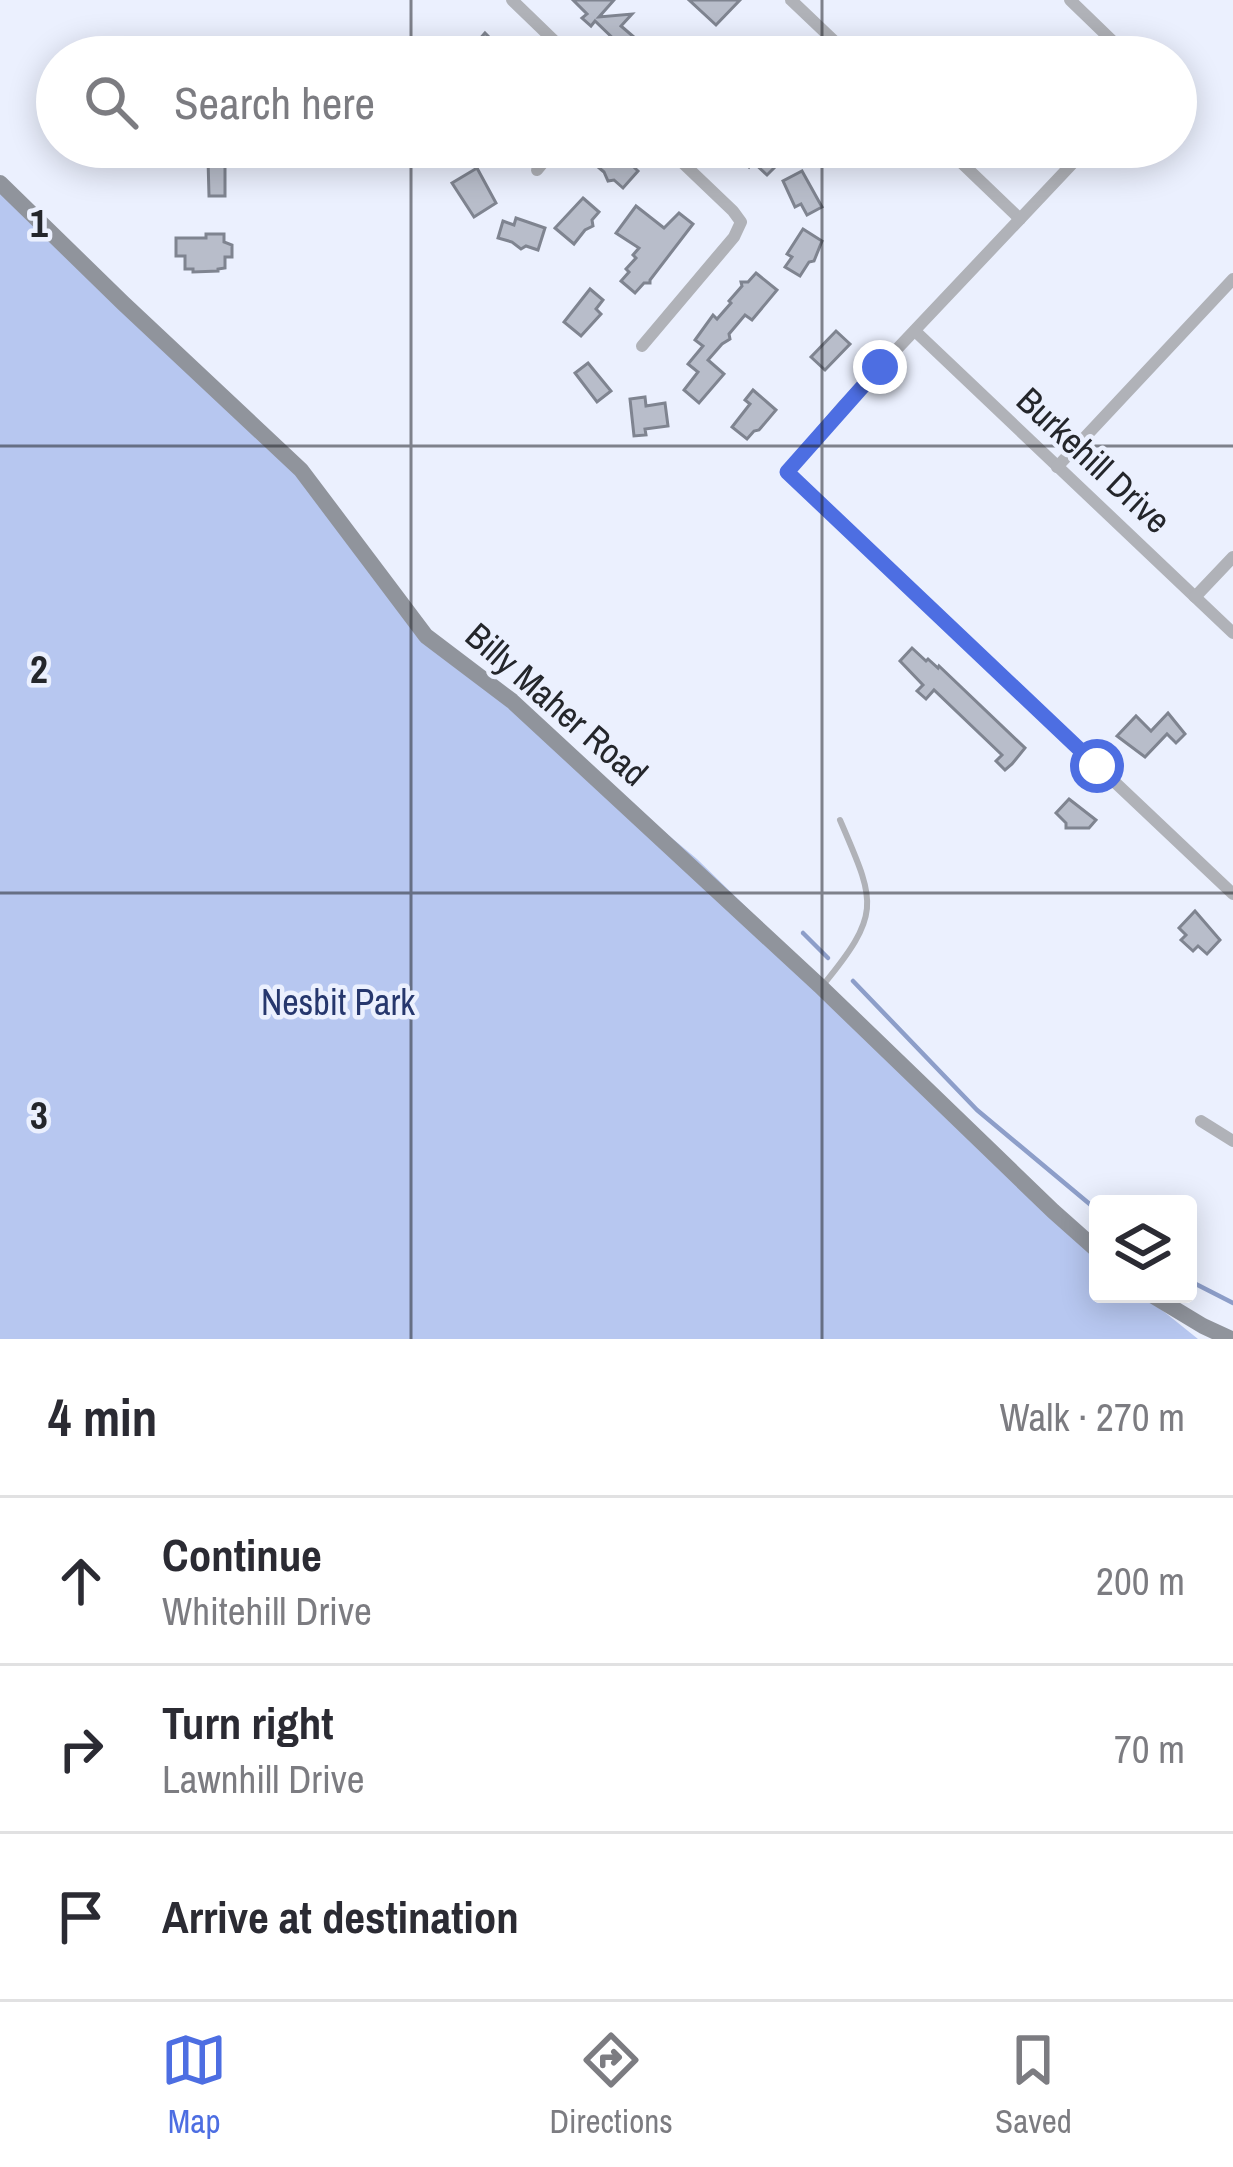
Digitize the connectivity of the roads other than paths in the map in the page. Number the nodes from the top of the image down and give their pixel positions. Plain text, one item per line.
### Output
1 (512, 0) edge
2 (791, 0) edge
3 (1070, 0) edge
4 (550, 36) edge
5 (829, 36) edge
6 (1108, 36) edge
7 (688, 168) edge
8 (967, 168) edge
9 (1068, 168) edge
10 (0, 183) edge
11 (1020, 219) junction
12 (1233, 279) edge
13 (915, 331) junction
14 (642, 346) dead end
15 (1057, 467) junction
16 (1233, 557) edge
17 (1196, 597) junction
18 (1233, 633) edge
19 (839, 820) dead end
20 (1233, 895) edge
21 (821, 987) junction
22 (1201, 1121) dead end
23 (1233, 1141) edge
24 (1089, 1243) edge
25 (1165, 1303) edge
26 (1232, 1339) edge

1 - 4 street
2 - 5 street
3 - 6 street
7 - 14 street
8 - 11 street
9 - 11 street
10 - 21 main road, Billy Maher Road
11 - 13 street
12 - 15 street
13 - 15 street, Burkehill Drive
13 - 20 street
15 - 17 street, Burkehill Drive
16 - 17 street
17 - 18 street, Burkehill Drive
19 - 21 lane
21 - 24 main road, Billy Maher Road
22 - 23 street
25 - 26 main road

